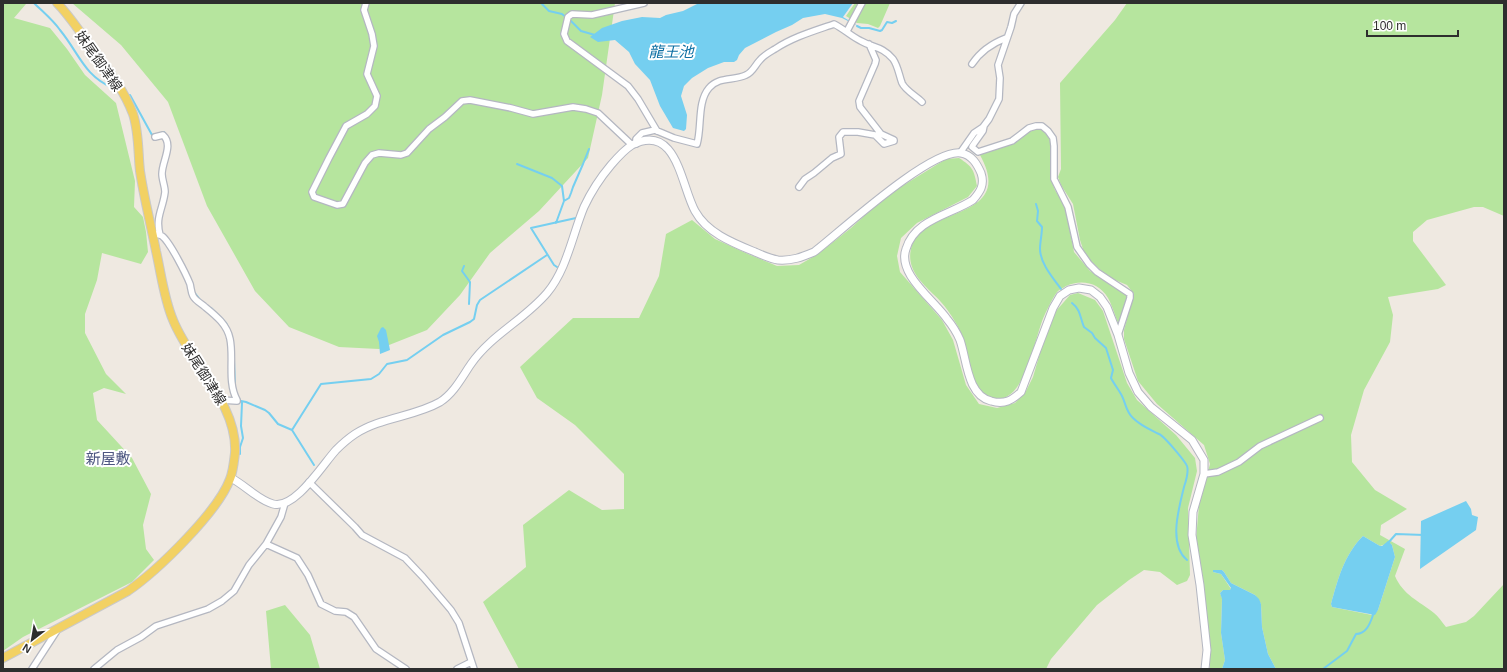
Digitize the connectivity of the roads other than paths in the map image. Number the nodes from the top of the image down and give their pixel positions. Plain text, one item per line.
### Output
1 (57, 3) edge
2 (366, 3) edge
3 (644, 3) edge
4 (862, 3) edge
5 (1021, 3) edge
6 (847, 31) junction
7 (1006, 38) junction
8 (869, 44) junction
9 (972, 64) dead end
10 (922, 102) dead end
11 (984, 126) junction
12 (656, 131) junction
13 (155, 137) dead end
14 (634, 144) junction
15 (960, 153) junction
16 (799, 187) dead end
17 (156, 235) junction
18 (1118, 335) junction
19 (221, 400) junction
20 (1320, 418) dead end
21 (1204, 474) junction
22 (231, 478) junction
23 (309, 482) junction
24 (285, 503) junction
25 (266, 544) junction
26 (59, 627) junction
27 (3, 658) edge
28 (471, 662) junction
29 (32, 669) edge
30 (94, 669) edge
31 (406, 669) edge
32 (457, 669) edge
33 (474, 669) edge
34 (1205, 669) edge

1 - 17 main road, 妹尾御津線
2 - 14 street
3 - 12 street
4 - 6 street
5 - 7 street
6 - 8 street
6 - 12 street
7 - 9 street
7 - 11 street
8 - 10 street
8 - 16 street
11 - 15 street
11 - 18 street
12 - 14 street
13 - 17 street
14 - 15 street
14 - 23 street
15 - 18 street
17 - 19 main road, 妹尾御津線
17 - 19 street
18 - 21 street
19 - 22 main road, 妹尾御津線
20 - 21 street
21 - 34 street
22 - 24 street
22 - 26 main road, 妹尾御津線
23 - 24 street
23 - 28 street
24 - 25 street
25 - 30 street
25 - 31 street
26 - 27 main road, 妹尾御津線
26 - 29 street
28 - 32 street
28 - 33 street

